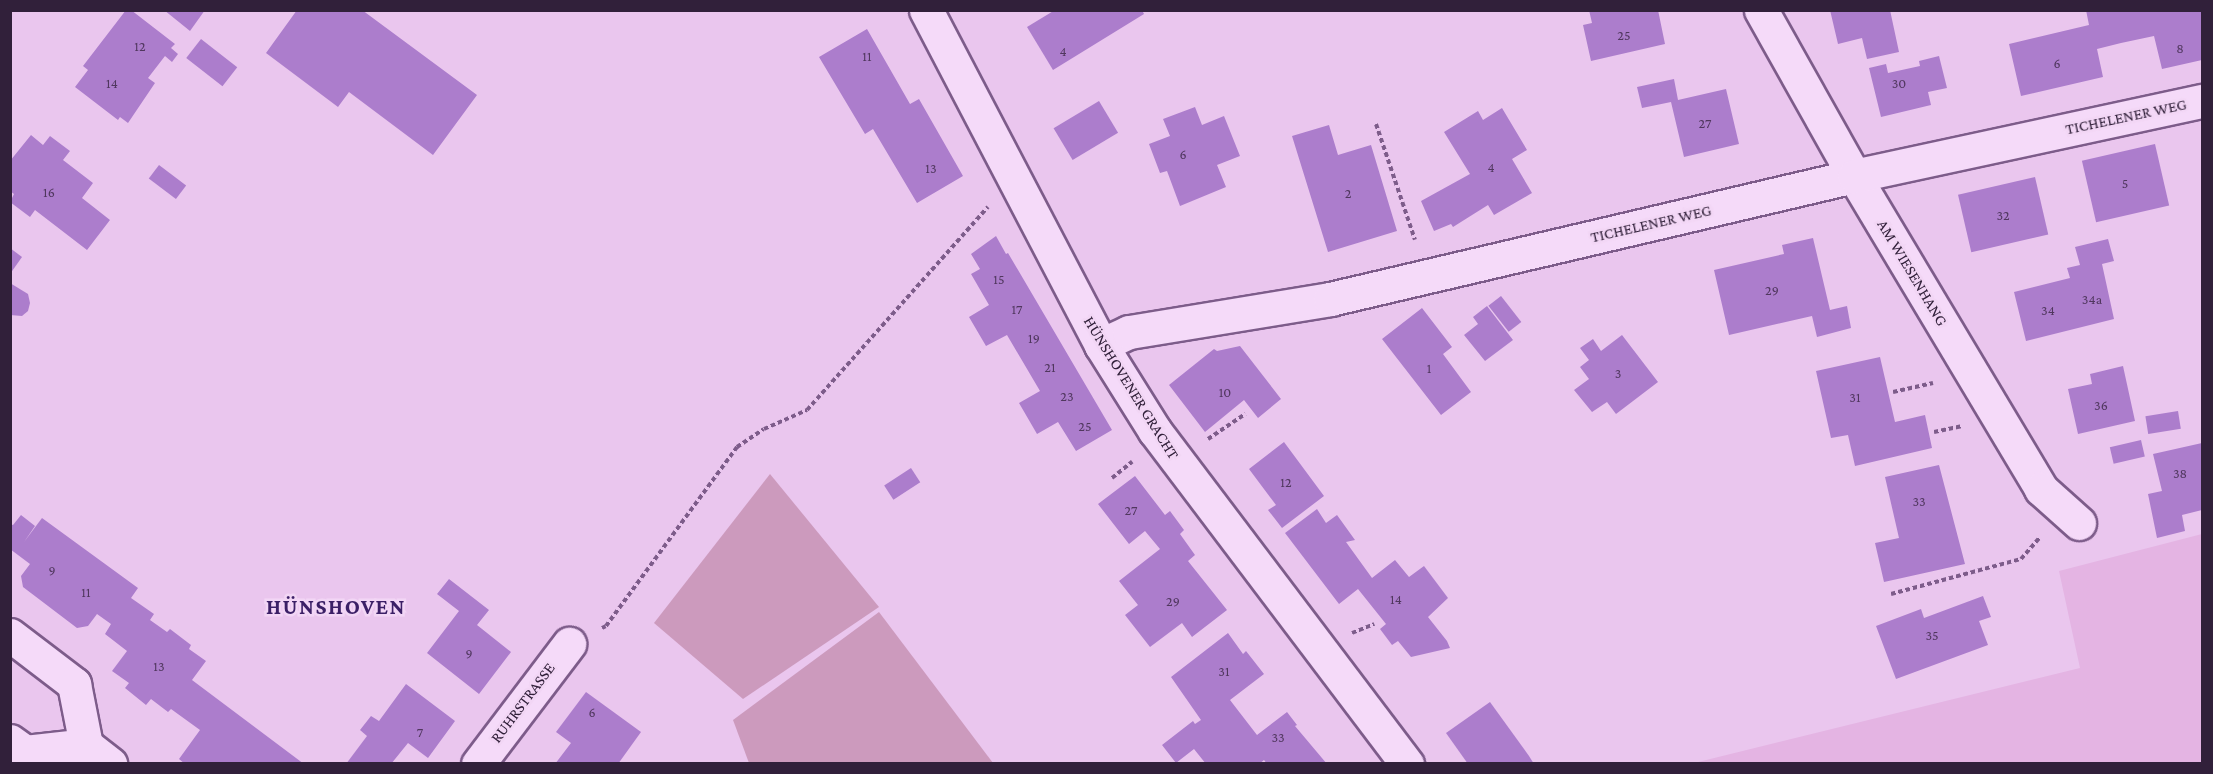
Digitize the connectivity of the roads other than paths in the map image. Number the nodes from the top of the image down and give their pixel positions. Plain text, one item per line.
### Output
1 (926, 10) edge
2 (1761, 10) edge
3 (2202, 101) edge
4 (1854, 176) junction
5 (1101, 345) junction
6 (2072, 517) road end
7 (10, 635) edge
8 (569, 644) road end
9 (10, 741) edge
10 (98, 754) edge
11 (478, 764) edge
12 (1407, 764) edge

1 - 5 street, HÜNSHOVENER GRACHT
2 - 4 street, AM WIESENHANG
3 - 4 street, TICHELENER WEG
4 - 5 street, TICHELENER WEG
4 - 6 street, AM WIESENHANG
5 - 12 street, HÜNSHOVENER GRACHT
7 - 10 street
8 - 11 street, RUHRSTRASSE
9 - 10 street

